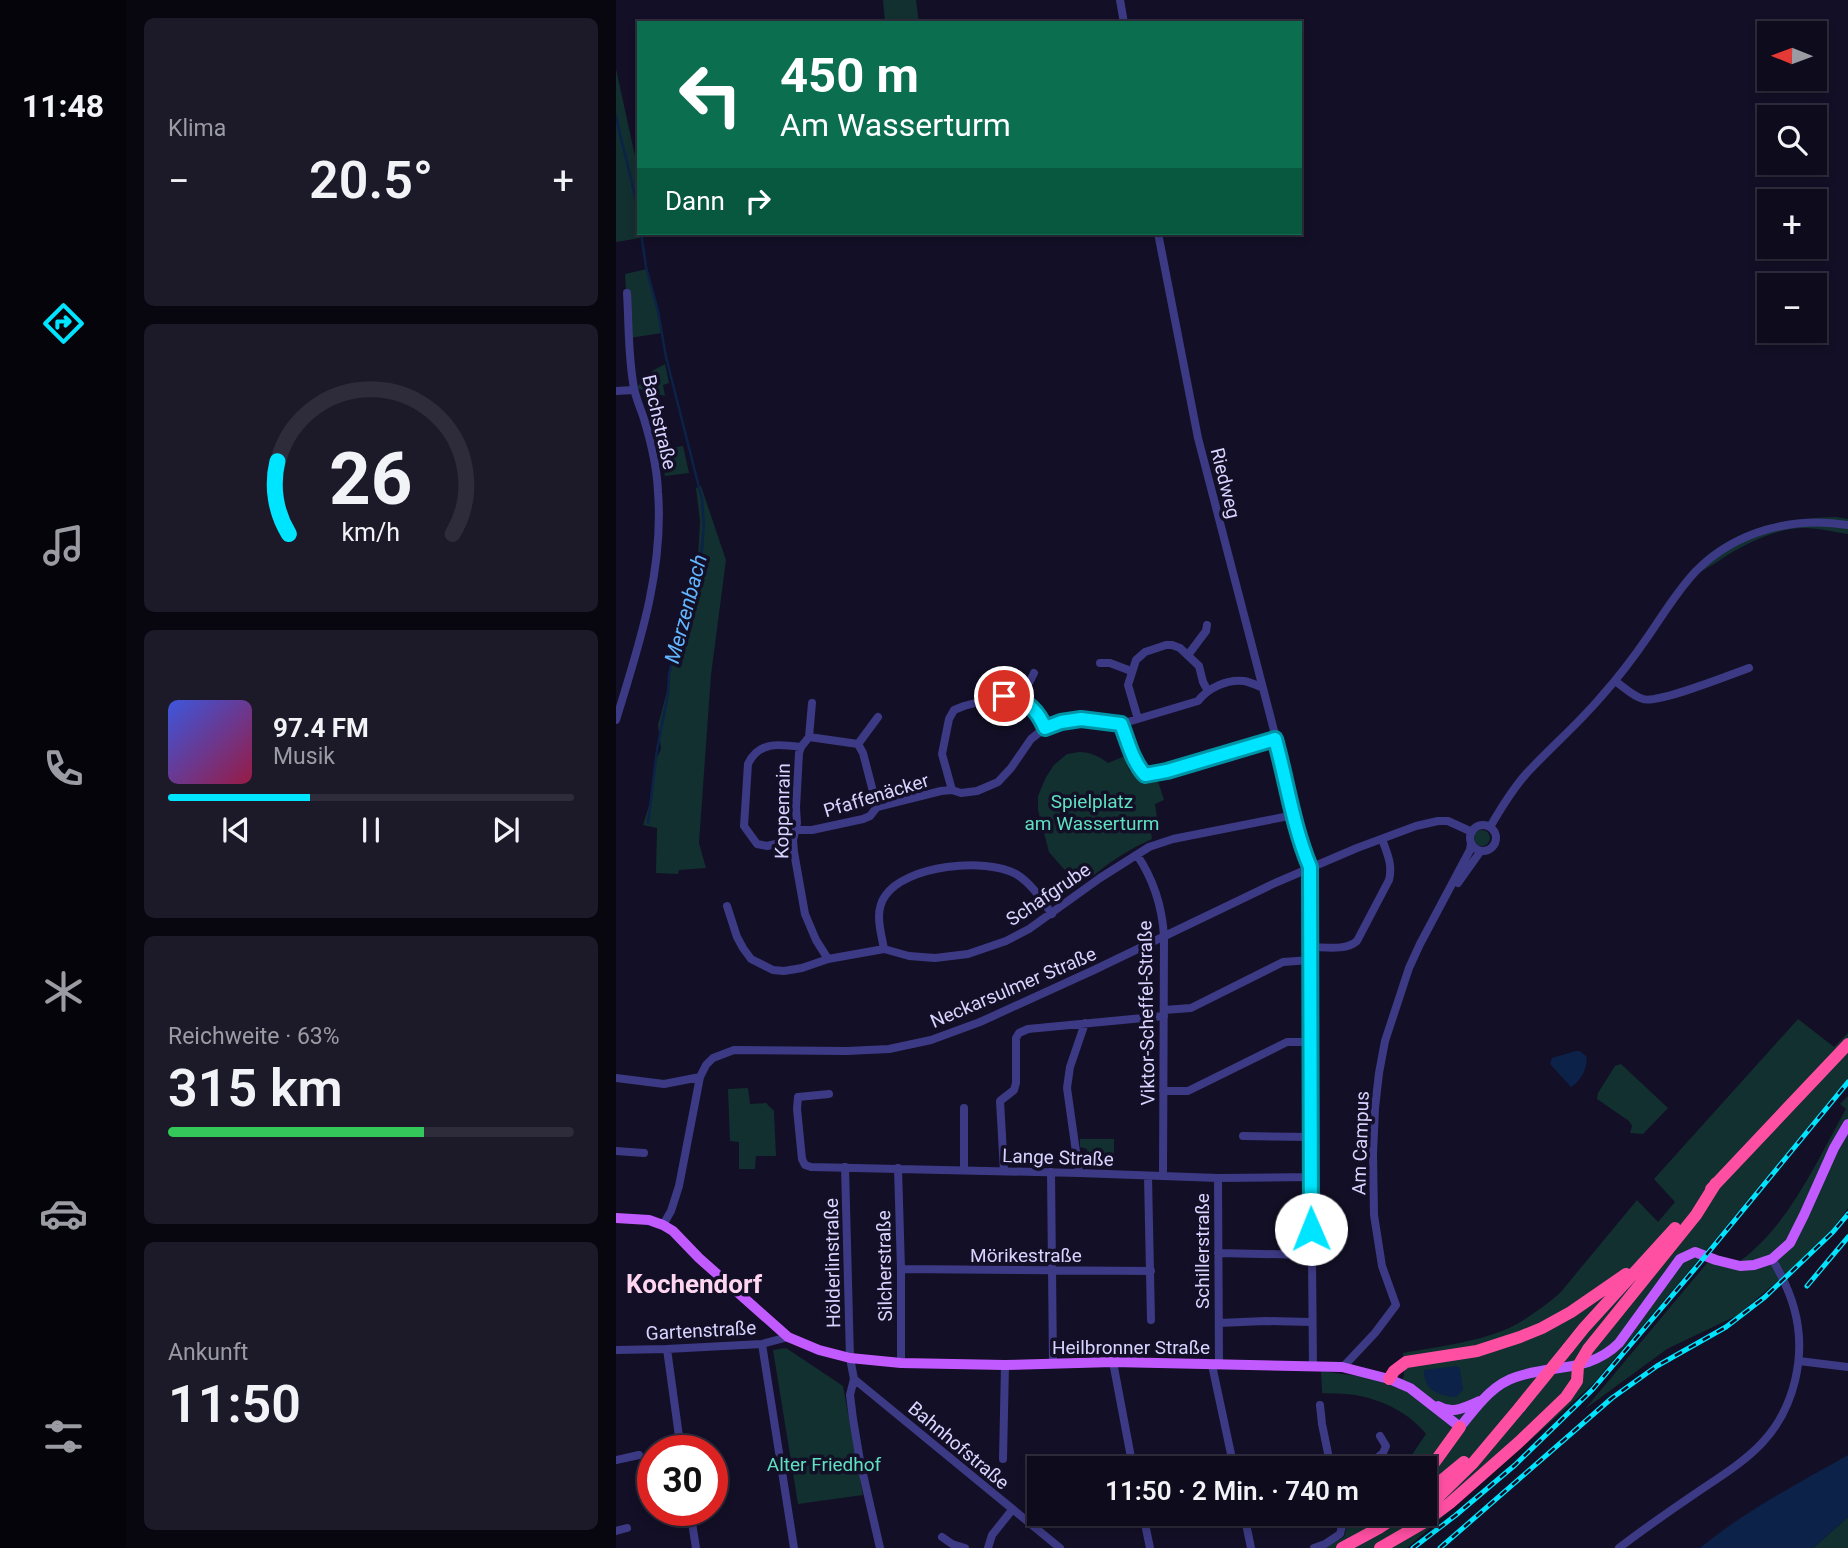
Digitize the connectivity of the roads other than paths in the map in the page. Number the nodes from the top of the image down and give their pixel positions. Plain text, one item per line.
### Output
1 (1120, 0) edge
2 (1124, 21) edge
3 (1158, 235) edge
4 (627, 293) dead end
5 (634, 390) junction
6 (616, 391) edge
7 (1848, 525) edge
8 (1207, 625) dead end
9 (1188, 655) junction
10 (1100, 663) dead end
11 (1749, 668) dead end
12 (1131, 671) junction
13 (1034, 673) dead end
14 (1615, 681) junction
15 (1261, 687) junction
16 (1209, 691) junction
17 (1018, 698) junction
18 (812, 703) dead end
19 (878, 717) dead end
20 (1138, 719) junction
21 (616, 720) edge
22 (1121, 724) junction
23 (1045, 728) junction
24 (809, 737) junction
25 (1275, 739) junction
26 (858, 744) junction
27 (801, 747) junction
28 (952, 789) junction
29 (877, 807) junction
30 (1294, 815) junction
31 (1490, 827) junction
32 (1472, 832) junction
33 (794, 835) junction
34 (1382, 839) junction
35 (1471, 843) junction
36 (1480, 852) junction
37 (1136, 855) junction
38 (1310, 867) junction
39 (727, 906) dead end
40 (1440, 908) junction
41 (1052, 914) junction
42 (1164, 936) junction
43 (1310, 947) junction
44 (884, 949) junction
45 (828, 958) junction
46 (1310, 960) junction
47 (1164, 1013) junction
48 (1085, 1023) junction
49 (1310, 1042) junction
50 (1848, 1044) edge
51 (700, 1077) junction
52 (616, 1078) edge
53 (1163, 1091) junction
54 (829, 1094) dead end
55 (964, 1108) dead end
56 (1848, 1124) edge
57 (1243, 1136) dead end
58 (1311, 1137) junction
59 (616, 1151) edge
60 (643, 1153) dead end
61 (845, 1167) junction
62 (898, 1168) junction
63 (964, 1170) junction
64 (1003, 1171) junction
65 (1051, 1172) junction
66 (1079, 1173) junction
67 (1148, 1176) junction
68 (1163, 1176) junction
69 (1311, 1177) junction
70 (1218, 1178) junction
71 (1716, 1183) junction
72 (616, 1218) edge
73 (663, 1225) junction
74 (1218, 1253) junction
75 (1311, 1255) junction
76 (1772, 1259) junction
77 (1637, 1268) junction
78 (901, 1269) junction
79 (1053, 1271) junction
80 (1151, 1271) junction
81 (1151, 1320) dead end
82 (1311, 1322) junction
83 (1219, 1323) junction
84 (788, 1337) junction
85 (762, 1344) junction
86 (667, 1349) junction
87 (616, 1350) edge
88 (850, 1359) junction
89 (1799, 1361) junction
90 (1113, 1362) junction
91 (901, 1363) junction
92 (1053, 1364) junction
93 (1004, 1365) junction
94 (1216, 1365) junction
95 (1578, 1366) junction
96 (1313, 1367) junction
97 (1343, 1367) junction
98 (1848, 1367) edge
99 (854, 1379) junction
100 (1389, 1379) junction
101 (1420, 1395) junction
102 (1483, 1399) junction
103 (1320, 1405) dead end
104 (1460, 1427) junction
105 (679, 1435) edge
106 (1380, 1437) dead end
107 (1487, 1444) junction
108 (637, 1455) edge
109 (1131, 1456) edge
110 (1232, 1456) edge
111 (1329, 1456) edge
112 (1379, 1456) edge
113 (1003, 1459) dead end
114 (1437, 1459) edge
115 (616, 1460) edge
116 (1437, 1484) edge
117 (1437, 1498) edge
118 (1012, 1510) junction
119 (693, 1526) edge
120 (1145, 1526) edge
121 (1246, 1526) edge
122 (1342, 1526) edge
123 (1379, 1526) edge
124 (1382, 1526) edge
125 (1395, 1526) edge
126 (627, 1528) dead end
127 (616, 1531) edge
128 (942, 1537) dead end
129 (1364, 1542) edge
130 (696, 1548) edge
131 (794, 1548) edge
132 (880, 1548) edge
133 (965, 1548) edge
134 (988, 1548) edge
135 (1060, 1548) edge
136 (1150, 1548) edge
137 (1251, 1548) edge
138 (1314, 1548) edge
139 (1342, 1548) edge
140 (1380, 1548) edge
141 (1619, 1548) edge

1 - 2 street
3 - 15 street, Riedweg
4 - 5 street, Bachstraße
5 - 6 street
5 - 21 street, Bachstraße
7 - 14 street
8 - 9 street
9 - 12 street
9 - 16 street
10 - 12 street
11 - 14 street
12 - 20 street
13 - 17 street
14 - 31 street
15 - 16 street
15 - 25 street, Riedweg
16 - 20 street
17 - 23 street
17 - 28 street
18 - 24 street
19 - 26 street
20 - 22 street
22 - 23 street
22 - 25 street
23 - 28 street, Pfaffenäcker
24 - 26 street
24 - 27 street, Koppenrain
25 - 30 street, Riedweg
26 - 29 street
27 - 33 street, Koppenrain
27 - 33 street, Pfaffenäcker
28 - 29 street, Pfaffenäcker
29 - 33 street, Pfaffenäcker
30 - 37 street, Schafgrube
30 - 38 street, Riedweg
31 - 32 street
31 - 36 street
32 - 34 street, Neckarsulmer Straße
32 - 35 street
33 - 45 street, Koppenrain
34 - 38 street, Neckarsulmer Straße
34 - 43 street
35 - 36 street
35 - 40 street, Am Campus
36 - 40 street, Am Campus
37 - 41 street, Schafgrube
37 - 42 street, Viktor-Scheffel-Straße
38 - 42 street, Neckarsulmer Straße
38 - 43 street, Riedweg
39 - 45 street, Schafgrube
40 - 97 street, Am Campus
41 - 44 street, Schafgrube
41 - 44 street
42 - 47 street, Viktor-Scheffel-Straße
42 - 51 street, Neckarsulmer Straße
43 - 46 street, Riedweg
44 - 45 street, Schafgrube
46 - 47 street
46 - 49 street, Riedweg
47 - 48 street
47 - 53 street, Viktor-Scheffel-Straße
48 - 64 street
48 - 66 street
49 - 53 street
49 - 58 street, Riedweg
50 - 71 highway
51 - 52 street
51 - 73 street
53 - 68 street, Viktor-Scheffel-Straße
54 - 61 street, Lange Straße
55 - 63 street
56 - 76 main road
57 - 58 street
58 - 69 street, Riedweg
59 - 60 street
61 - 62 street, Lange Straße
61 - 88 street, Hölderlinstraße
62 - 63 street, Lange Straße
62 - 78 street, Silcherstraße
63 - 64 street, Lange Straße
64 - 65 street, Lange Straße
65 - 66 street, Lange Straße
65 - 79 street
66 - 67 street, Lange Straße
67 - 68 street, Lange Straße
67 - 80 street
68 - 70 street, Lange Straße
69 - 70 street, Lange Straße
69 - 75 street, Riedweg
70 - 74 street, Schillerstraße
71 - 77 highway
71 - 95 highway
72 - 73 main road
73 - 84 main road, Heilbronner Straße
74 - 75 street
74 - 83 street, Schillerstraße
75 - 82 street, Riedweg
76 - 89 street
76 - 95 main road
77 - 100 highway
77 - 107 highway, bridge
78 - 79 street, Mörikestraße
78 - 91 street, Silcherstraße
79 - 80 street, Mörikestraße
79 - 92 street
80 - 81 street
82 - 83 street
82 - 96 street, Riedweg
83 - 94 street, Schillerstraße
84 - 85 street, Gartenstraße
84 - 88 main road, Heilbronner Straße
85 - 86 street, Gartenstraße
85 - 131 street
86 - 87 street, Gartenstraße
86 - 105 street
88 - 91 main road, Heilbronner Straße
88 - 99 street
89 - 98 street
89 - 141 street
90 - 92 main road, Heilbronner Straße
90 - 94 main road, Heilbronner Straße
90 - 109 street
91 - 93 main road, Heilbronner Straße
92 - 93 main road, Heilbronner Straße
93 - 113 street
94 - 96 main road, Heilbronner Straße
94 - 110 street, Schillerstraße
95 - 102 main road
95 - 140 highway
96 - 97 main road, Heilbronner Straße
97 - 100 main road, Heilbronner Straße
99 - 118 street, Bahnhofstraße
99 - 132 street
100 - 101 main road, Heilbronner Straße
101 - 102 main road
101 - 104 main road, Heilbronner Straße
102 - 104 main road
103 - 111 street
104 - 114 highway
106 - 112 street
107 - 116 highway
107 - 117 highway
108 - 115 street
118 - 134 street
118 - 135 street, Bahnhofstraße
119 - 130 street
120 - 136 street
121 - 137 street
122 - 138 street
123 - 129 highway
124 - 129 highway
125 - 129 highway
126 - 127 street
128 - 133 street
129 - 139 highway

